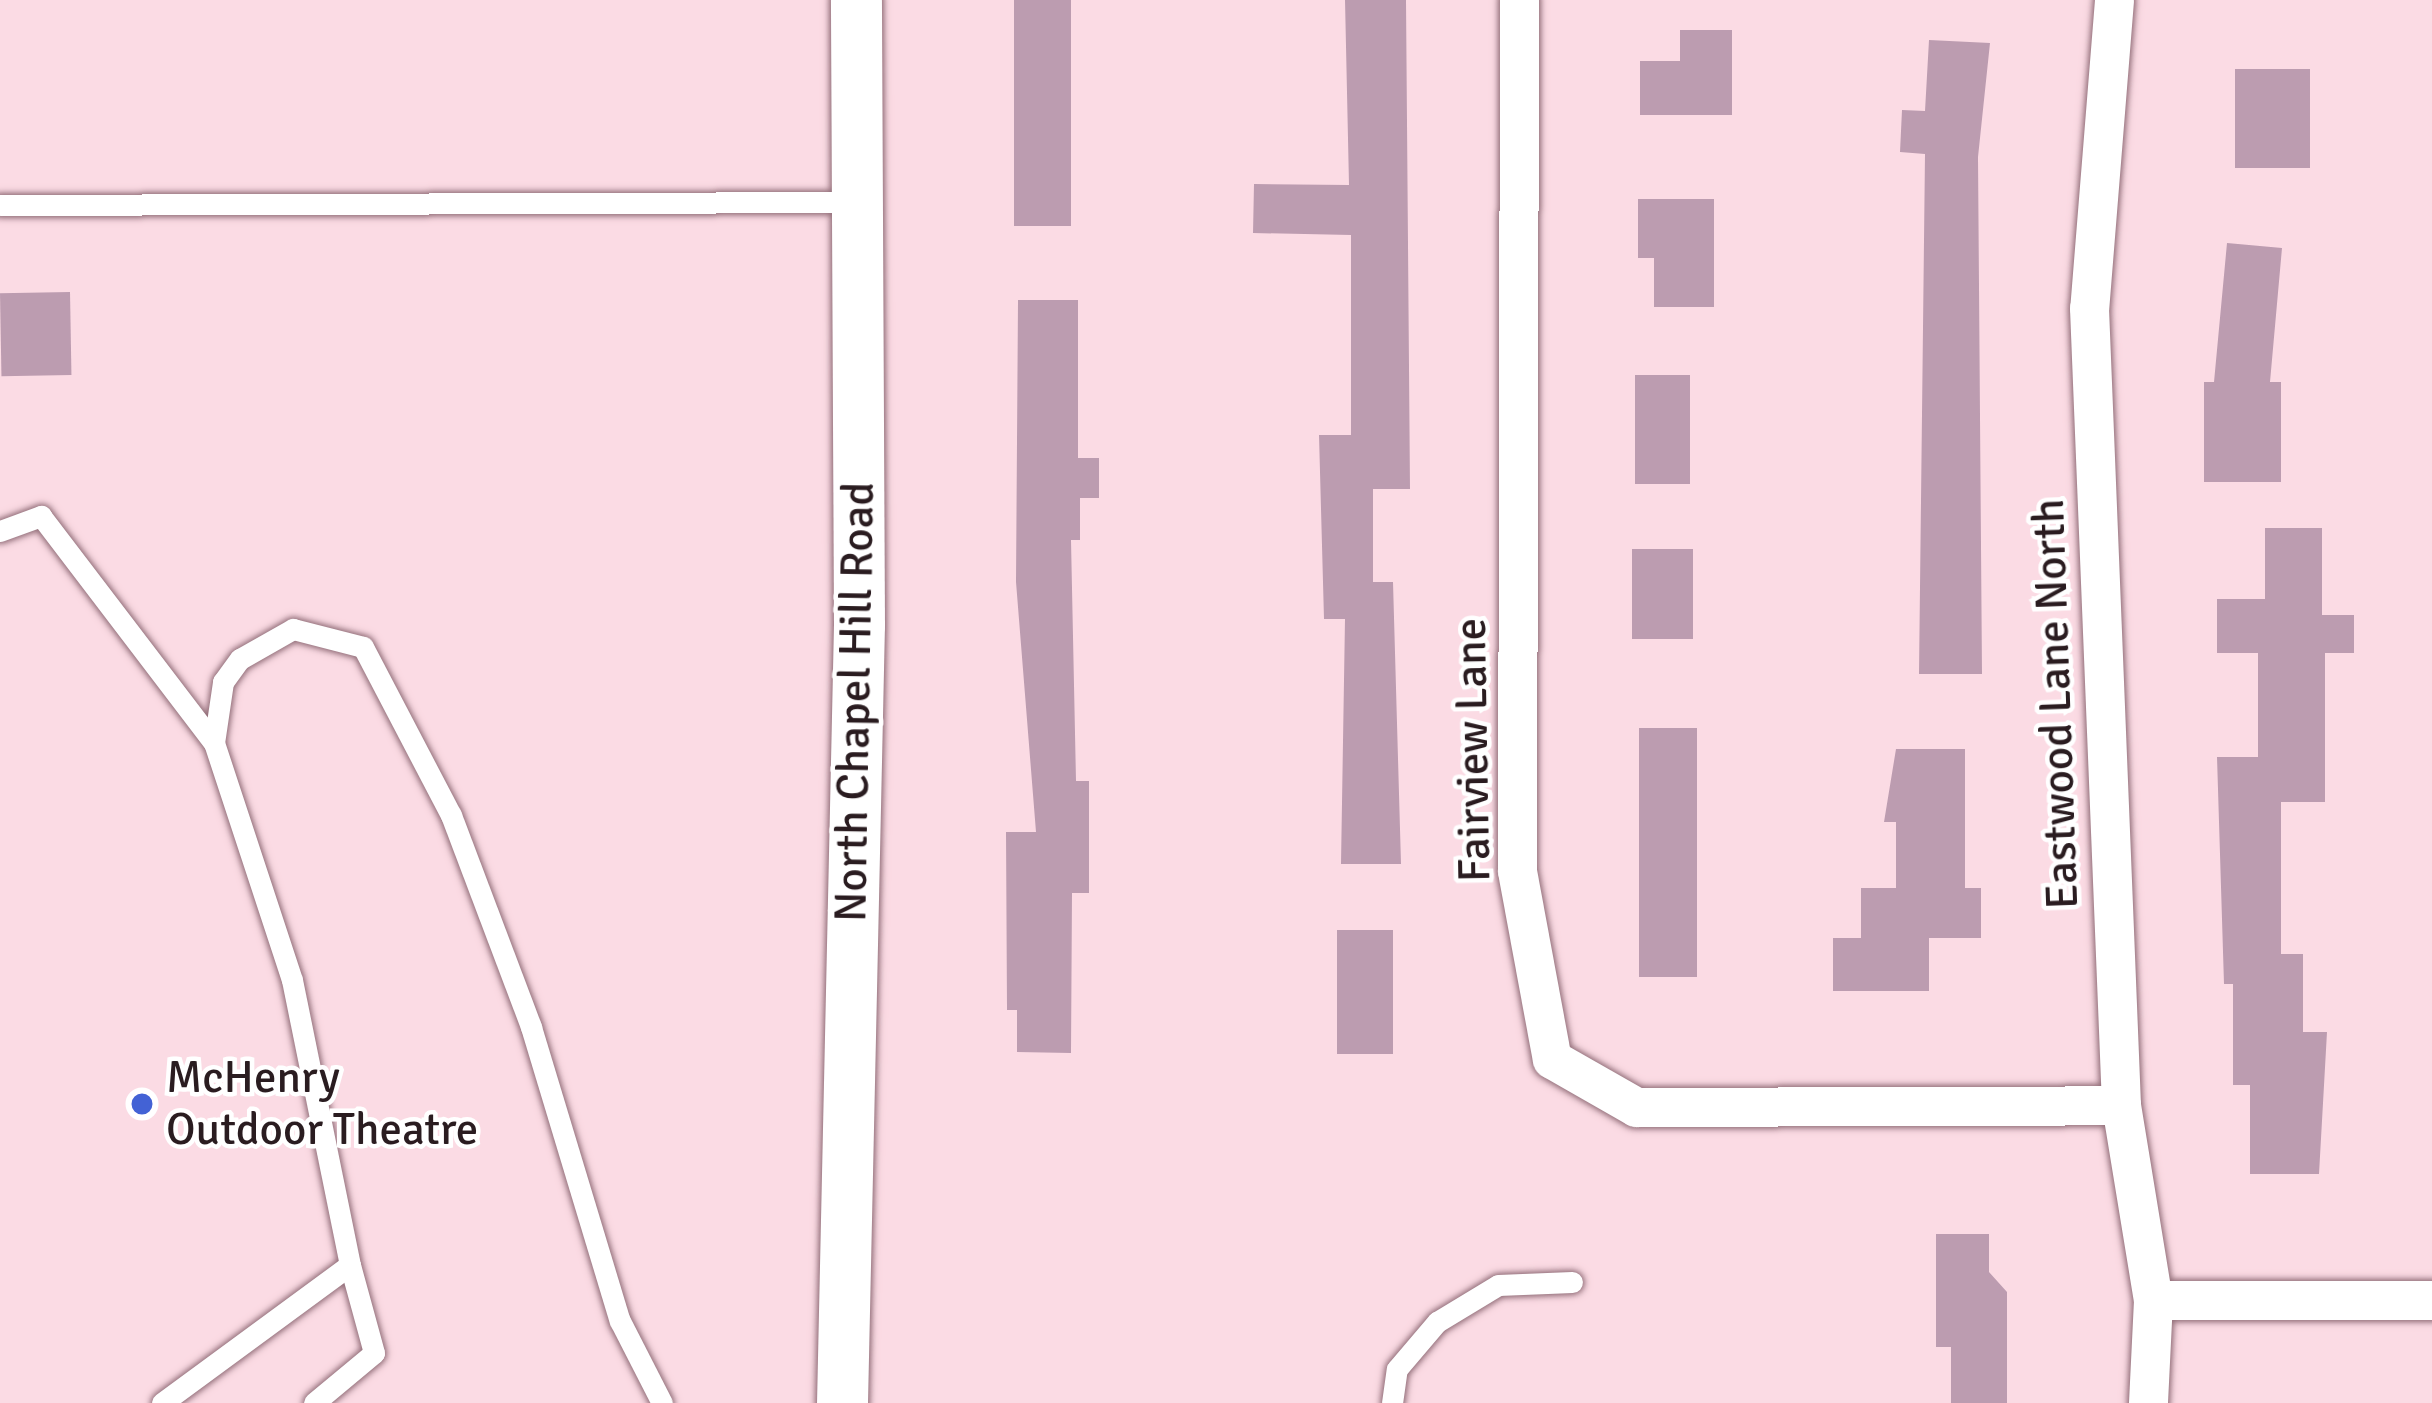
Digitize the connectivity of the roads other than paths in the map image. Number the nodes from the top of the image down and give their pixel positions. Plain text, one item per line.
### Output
1 (856, 0) edge
2 (1519, 0) edge
3 (2114, 0) edge
4 (857, 202) junction
5 (0, 206) edge
6 (0, 531) edge
7 (214, 743) junction
8 (2121, 1106) junction
9 (350, 1265) junction
10 (1572, 1282) dead end
11 (2153, 1300) junction
12 (2432, 1300) edge
13 (162, 1403) edge
14 (314, 1403) edge
15 (662, 1403) edge
16 (842, 1403) edge
17 (1392, 1403) edge
18 (2148, 1403) edge

1 - 4 street, North Chapel Hill Road
2 - 8 street, Fairview Lane
3 - 8 street, Eastwood Lane North
4 - 5 lane
4 - 16 street, North Chapel Hill Road
6 - 7 lane
7 - 9 lane
7 - 15 lane
8 - 11 street, Eastwood Lane North
9 - 13 lane
9 - 14 lane
10 - 17 lane
11 - 12 street
11 - 18 street, Eastwood Lane North

